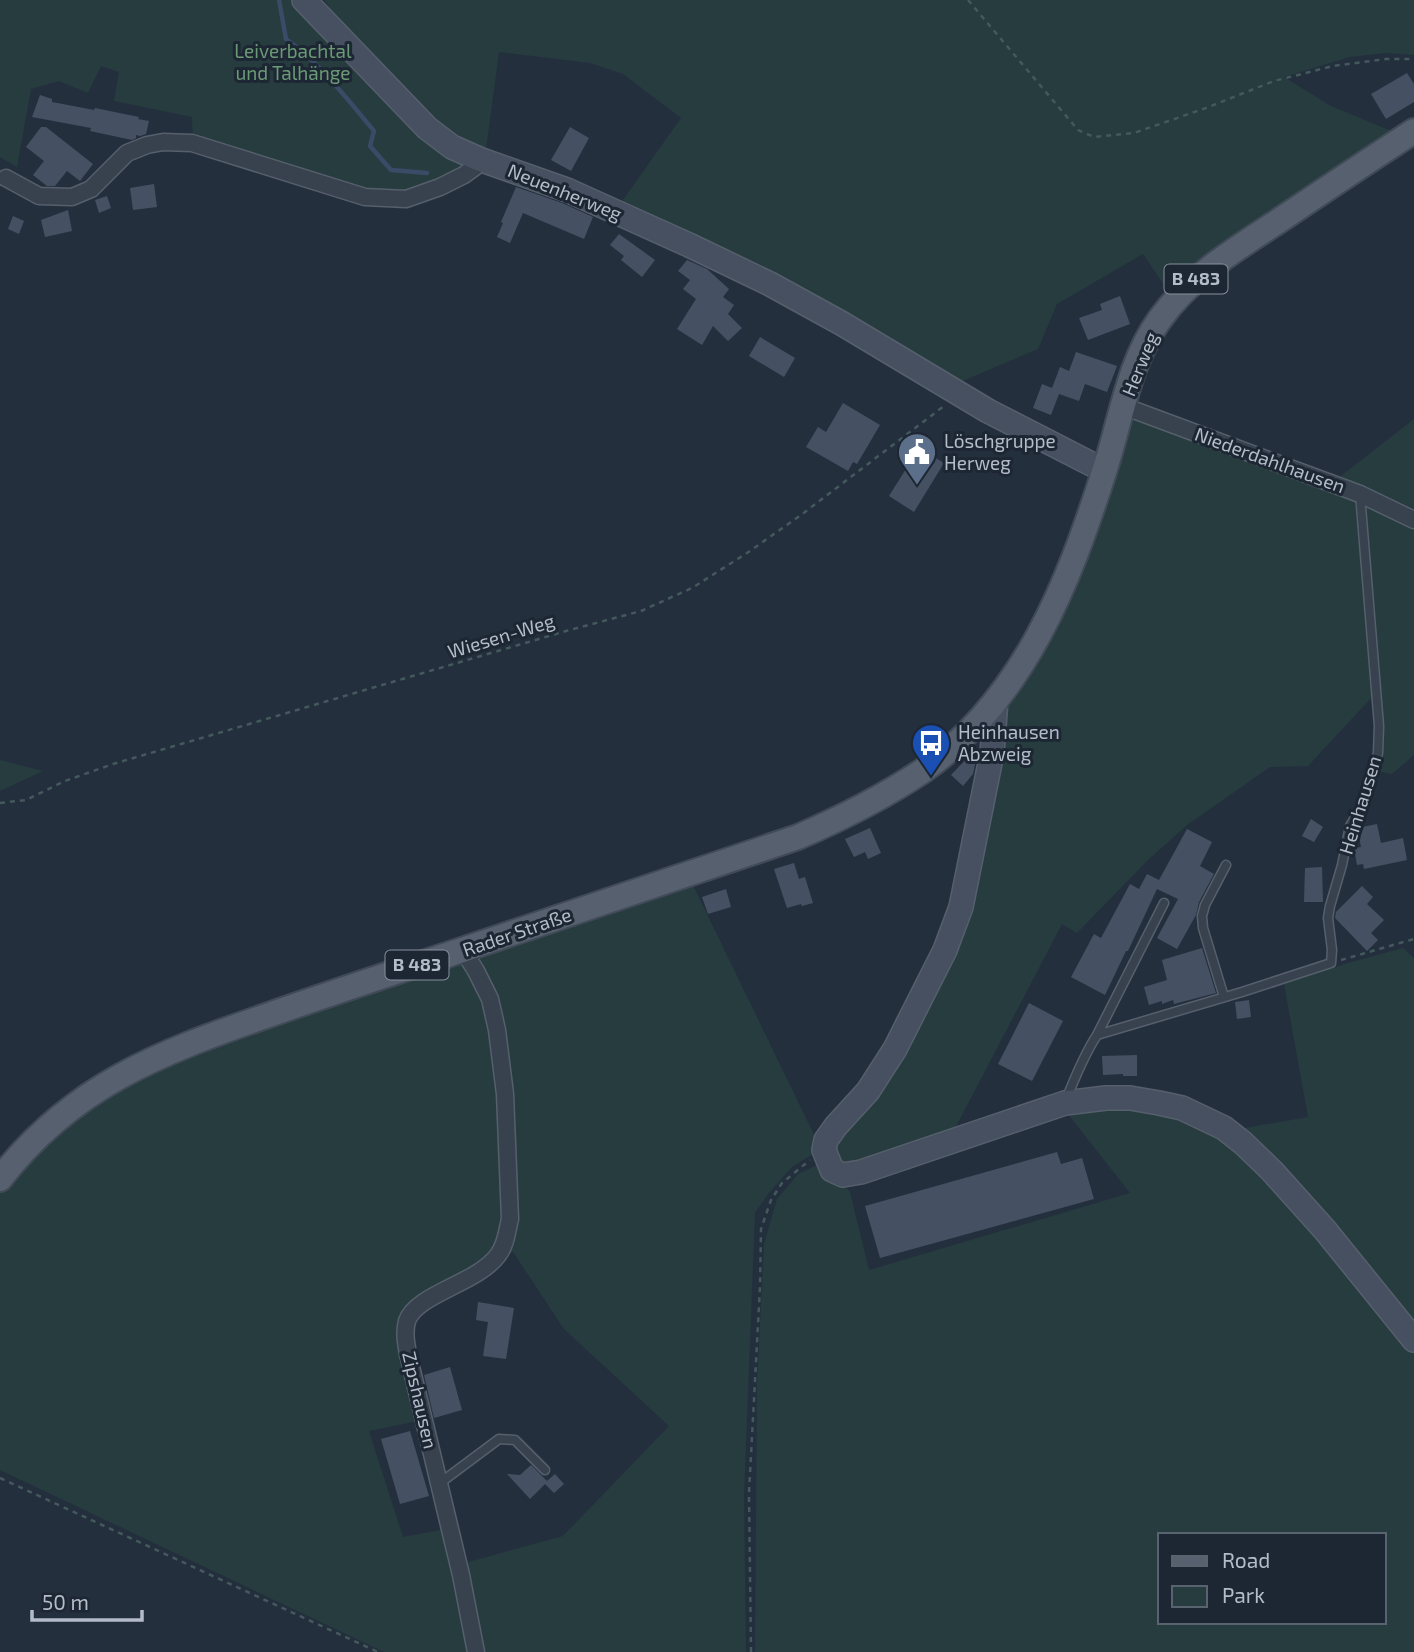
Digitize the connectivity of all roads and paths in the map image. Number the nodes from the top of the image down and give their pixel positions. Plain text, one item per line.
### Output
1 (304, 0) edge
2 (968, 0) edge
3 (1414, 59) edge
4 (1414, 131) edge
5 (479, 159) junction
6 (6, 178) dead end
7 (959, 392) junction
8 (1123, 406) junction
9 (1104, 471) junction
10 (1360, 494) junction
11 (1414, 520) edge
12 (996, 700) junction
13 (0, 803) edge
14 (1226, 865) dead end
15 (1164, 903) dead end
16 (1414, 939) edge
17 (463, 950) junction
18 (1331, 963) junction
19 (1224, 997) junction
20 (1097, 1035) junction
21 (1065, 1103) junction
22 (824, 1150) junction
23 (0, 1179) edge
24 (1414, 1340) edge
25 (545, 1470) dead end
26 (0, 1478) edge
27 (440, 1483) junction
28 (379, 1652) edge
29 (476, 1652) edge
30 (751, 1652) edge

1 - 5 street, Neuenherweg
2 - 3 path
4 - 8 main road, Herweg / B 483
5 - 6 street
5 - 7 street, Neuenherweg
7 - 9 street, Neuenherweg
7 - 13 path, Wiesen-Weg
8 - 9 main road, Herweg / B 483
8 - 10 street, Niederdahlhausen
9 - 12 main road, Herweg / B 483
10 - 11 street, Niederdahlhausen
10 - 18 lane, Heinhausen
12 - 17 main road, Rader Straße / B 483
12 - 22 street
14 - 19 lane
15 - 20 lane
16 - 18 path
17 - 23 main road, Rader Straße / B 483
17 - 27 street, Zipshausen
18 - 19 lane
19 - 20 lane
20 - 21 lane
21 - 22 street
21 - 24 street
22 - 30 path
25 - 27 lane
26 - 28 path
27 - 29 street, Zipshausen

